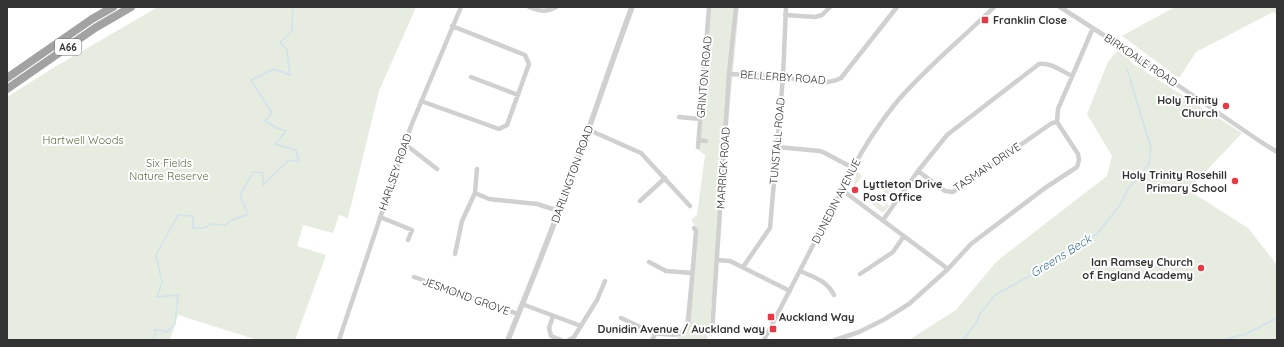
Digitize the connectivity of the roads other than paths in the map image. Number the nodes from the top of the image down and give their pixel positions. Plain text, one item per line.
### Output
1 (113, 7) edge
2 (131, 7) edge
3 (461, 7) edge
4 (529, 7) edge
5 (556, 7) edge
6 (632, 7) edge
7 (709, 7) edge
8 (736, 7) edge
9 (786, 7) edge
10 (830, 7) edge
11 (897, 7) edge
12 (994, 7) edge
13 (1060, 7) edge
14 (1068, 9) edge
15 (785, 15) junction
16 (452, 26) junction
17 (1093, 28) junction
18 (729, 74) junction
19 (471, 76) dead end
20 (1072, 76) junction
21 (783, 77) junction
22 (7, 78) edge
23 (7, 89) edge
24 (518, 95) junction
25 (421, 101) junction
26 (679, 118) dead end
27 (700, 119) junction
28 (1057, 122) junction
29 (588, 130) junction
30 (699, 140) junction
31 (706, 141) dead end
32 (405, 144) junction
33 (698, 146) dead end
34 (777, 147) junction
35 (1277, 152) edge
36 (853, 168) junction
37 (437, 169) dead end
38 (477, 169) dead end
39 (918, 172) junction
40 (665, 178) junction
41 (842, 190) junction
42 (474, 193) junction
43 (640, 201) dead end
44 (690, 206) dead end
45 (559, 211) junction
46 (380, 218) junction
47 (882, 220) junction
48 (694, 228) dead end
49 (904, 236) junction
50 (408, 240) dead end
51 (455, 254) dead end
52 (717, 260) junction
53 (649, 262) dead end
54 (743, 267) junction
55 (948, 269) junction
56 (800, 271) junction
57 (692, 273) junction
58 (860, 274) dead end
59 (414, 277) dead end
60 (605, 281) dead end
61 (790, 291) junction
62 (834, 295) dead end
63 (522, 304) junction
64 (518, 314) junction
65 (553, 316) junction
66 (622, 318) dead end
67 (581, 326) junction
68 (711, 329) dead end
69 (655, 334) junction
70 (339, 340) edge
71 (508, 340) edge
72 (561, 340) edge
73 (568, 340) edge
74 (652, 340) edge
75 (764, 340) edge
76 (835, 340) edge

1 - 22 highway, A66
2 - 23 highway, A66
3 - 16 street, HARLSEY ROAD
4 - 5 street
6 - 29 street, DARLINGTON ROAD
7 - 27 street, GRINTON ROAD
8 - 18 street, MARRICK ROAD
9 - 15 street, TUNSTALL ROAD
10 - 15 street
11 - 21 street, BELLERBY ROAD
12 - 36 street, DUNEDIN AVENUE
13 - 14 street, BIRKDALE ROAD
14 - 17 street, BIRKDALE ROAD
15 - 21 street, TUNSTALL ROAD
16 - 24 street
16 - 25 street, HARLSEY ROAD
17 - 20 street
17 - 35 street, BIRKDALE ROAD
18 - 21 street, BELLERBY ROAD
18 - 52 street, MARRICK ROAD
19 - 24 street
20 - 28 street
20 - 39 street
21 - 34 street, TUNSTALL ROAD
24 - 25 street
25 - 32 street, HARLSEY ROAD
26 - 27 street
27 - 30 street, GRINTON ROAD
28 - 39 street, TASMAN DRIVE
28 - 55 street
29 - 40 street
29 - 45 street, DARLINGTON ROAD
30 - 31 street
30 - 33 street, GRINTON ROAD
32 - 37 street
32 - 46 street, HARLSEY ROAD
34 - 36 street
34 - 54 street, TUNSTALL ROAD
36 - 41 street, DUNEDIN AVENUE
38 - 42 street
39 - 47 street
40 - 43 street
40 - 44 street
41 - 47 street
41 - 56 street, DUNEDIN AVENUE
42 - 45 street
42 - 51 street
45 - 63 street, DARLINGTON ROAD
46 - 50 street
46 - 70 street, HARLSEY ROAD
47 - 49 street
48 - 57 street
49 - 55 street
49 - 58 street
52 - 54 street
52 - 68 street, MARRICK ROAD
53 - 57 street
54 - 61 street
55 - 76 street
56 - 61 street, DUNEDIN AVENUE
56 - 62 street
57 - 69 street
59 - 64 street, JESMOND GROVE
60 - 67 street
61 - 75 street, DUNEDIN AVENUE
63 - 64 street, DARLINGTON ROAD
63 - 65 street
64 - 71 street, DARLINGTON ROAD
65 - 67 street
65 - 72 street
66 - 69 street
67 - 73 street
69 - 74 street

